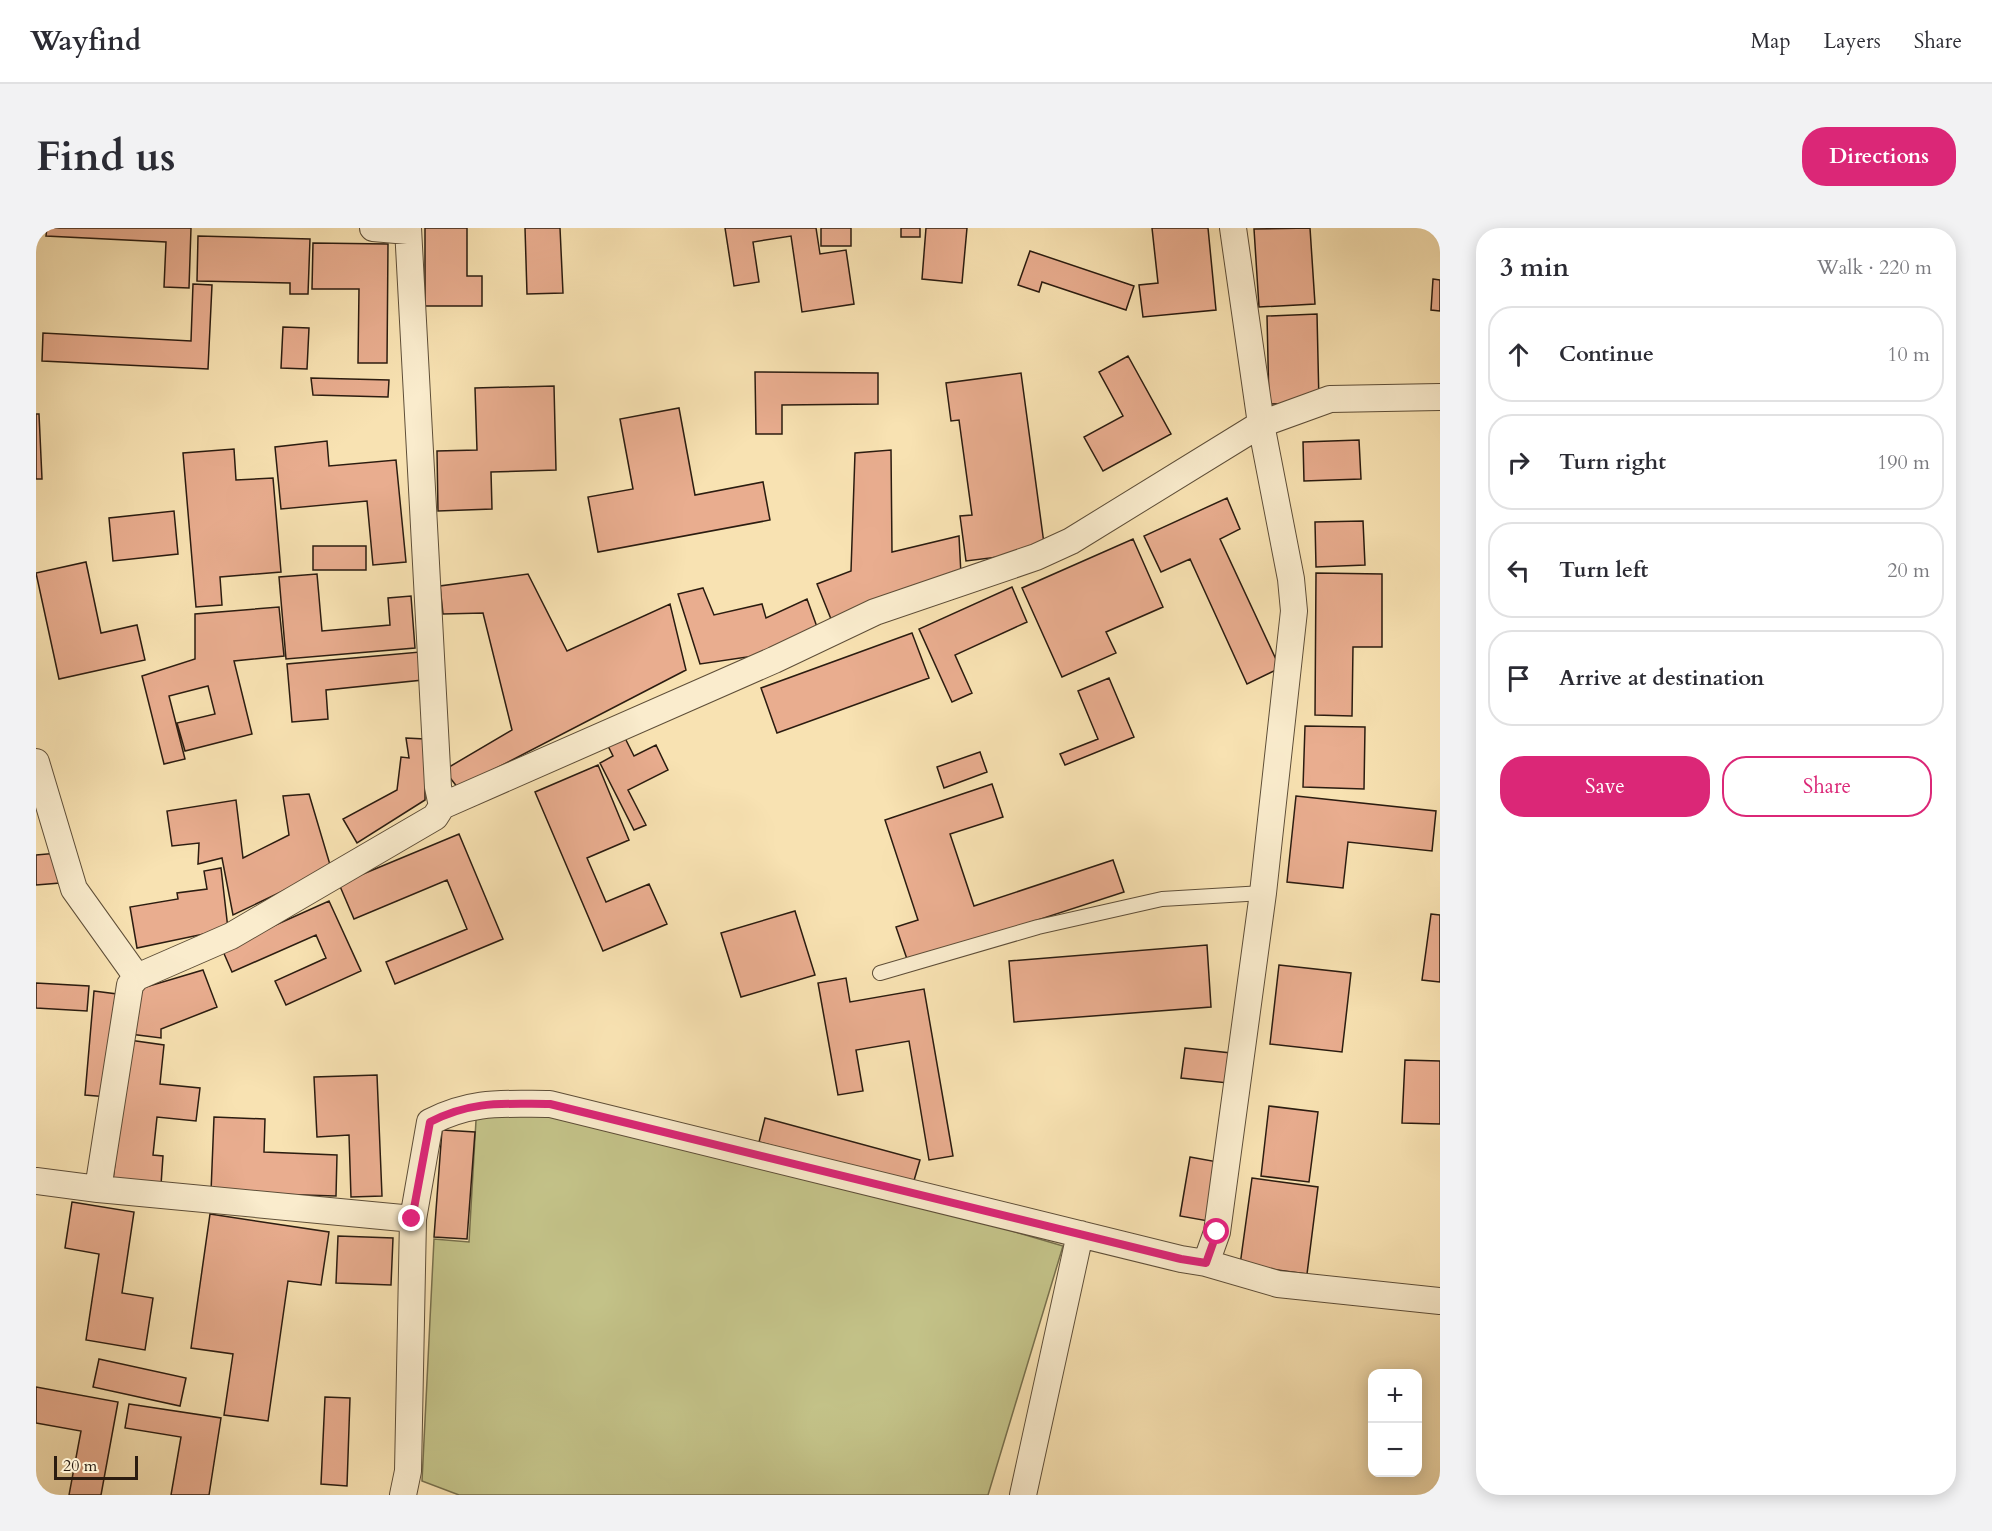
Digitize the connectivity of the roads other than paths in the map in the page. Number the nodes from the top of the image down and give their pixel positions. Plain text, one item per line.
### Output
1 (373, 228) edge
2 (1233, 228) edge
3 (408, 230) edge
4 (1440, 397) edge
5 (1260, 424) junction
6 (36, 762) edge
7 (441, 806) junction
8 (1263, 893) junction
9 (880, 973) dead end
10 (137, 977) junction
11 (36, 1181) edge
12 (98, 1189) junction
13 (412, 1219) junction
14 (1080, 1234) junction
15 (1206, 1263) junction
16 (1440, 1301) edge
17 (403, 1495) edge
18 (1023, 1495) edge

1 - 3 street
2 - 5 street
3 - 7 street
4 - 5 street
5 - 7 street
5 - 8 street
6 - 10 street
7 - 10 street
8 - 9 lane
8 - 15 street
10 - 12 street
11 - 12 street
12 - 13 street
13 - 14 street
13 - 17 street
14 - 15 street
14 - 18 street
15 - 16 street

